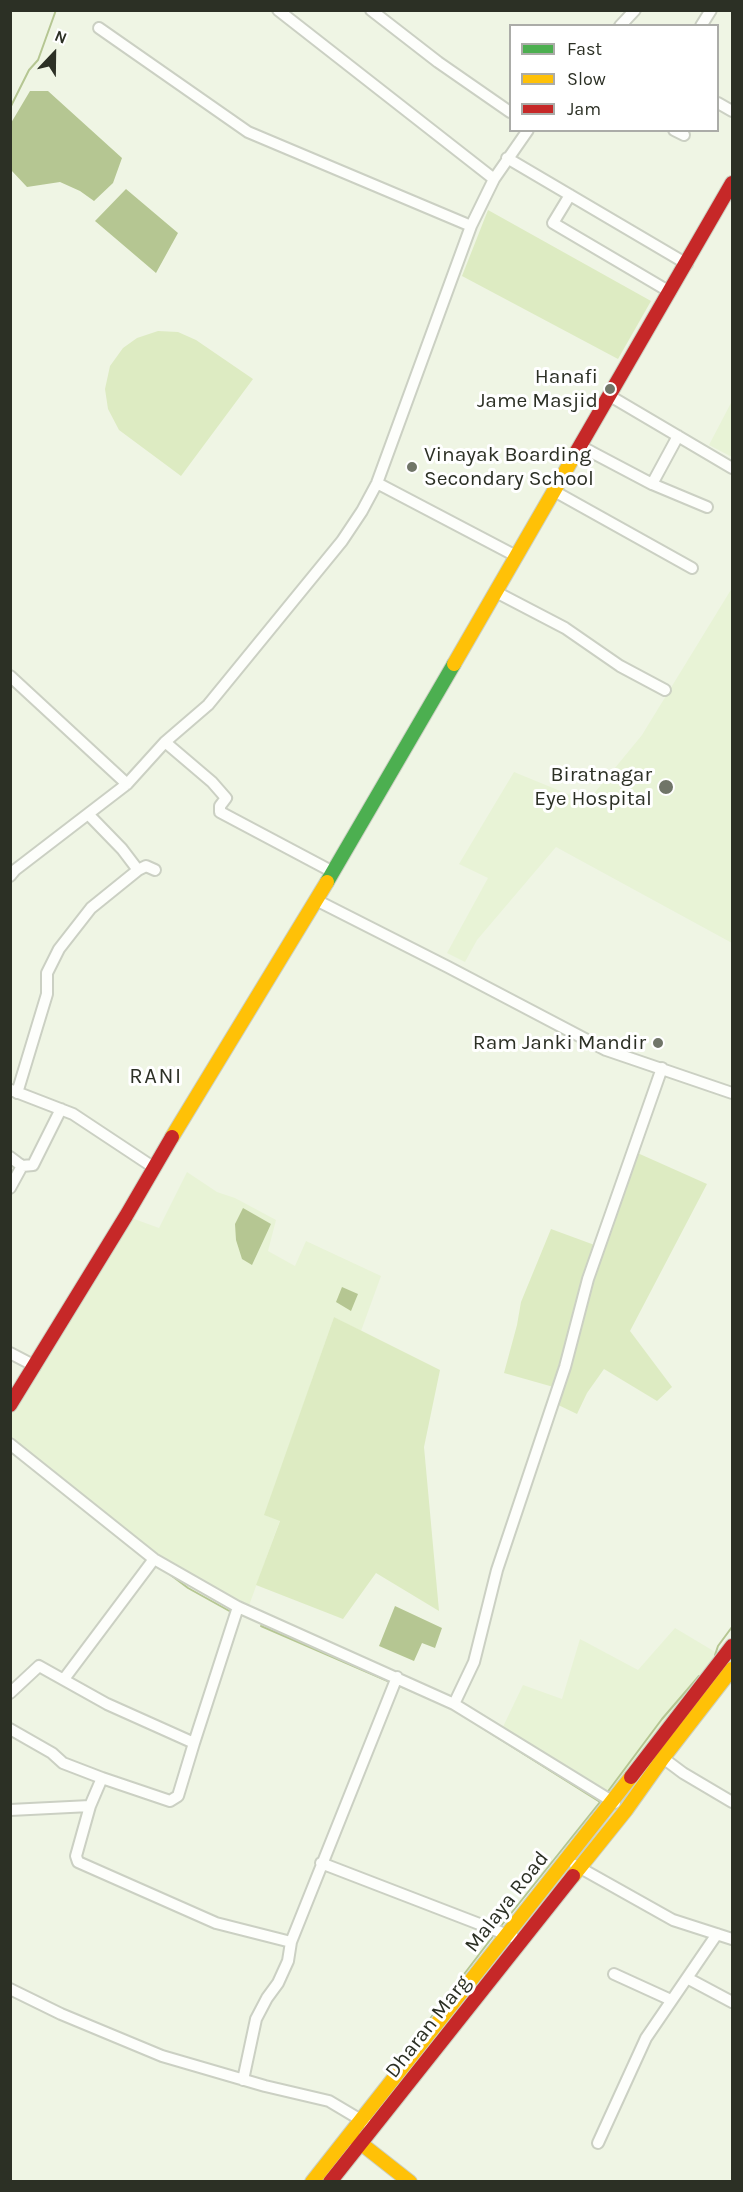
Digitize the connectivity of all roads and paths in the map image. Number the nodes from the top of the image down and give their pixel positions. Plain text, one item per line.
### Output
1 (278, 10) edge
2 (371, 10) edge
3 (635, 10) edge
4 (711, 10) edge
5 (622, 24) edge
6 (702, 24) edge
7 (99, 28) dead end
8 (509, 111) edge
9 (526, 132) edge
10 (507, 158) junction
11 (494, 179) junction
12 (732, 183) edge
13 (570, 195) junction
14 (471, 226) junction
15 (687, 264) junction
16 (670, 292) junction
17 (610, 396) junction
18 (678, 436) junction
19 (580, 446) junction
20 (732, 468) edge
21 (377, 483) junction
22 (652, 483) junction
23 (554, 491) junction
24 (707, 507) dead end
25 (516, 556) junction
26 (692, 567) dead end
27 (496, 592) junction
28 (10, 676) edge
29 (665, 690) dead end
30 (165, 742) junction
31 (127, 784) junction
32 (88, 814) junction
33 (138, 870) junction
34 (155, 870) dead end
35 (333, 872) junction
36 (10, 876) edge
37 (316, 900) junction
38 (662, 1068) junction
39 (14, 1091) edge
40 (732, 1092) edge
41 (61, 1109) junction
42 (10, 1157) edge
43 (22, 1166) junction
44 (153, 1167) junction
45 (10, 1188) edge
46 (10, 1353) edge
47 (35, 1366) junction
48 (10, 1405) edge
49 (10, 1444) edge
50 (154, 1559) junction
51 (238, 1607) junction
52 (732, 1646) edge
53 (732, 1669) edge
54 (397, 1677) junction
55 (64, 1679) junction
56 (10, 1693) edge
57 (454, 1704) junction
58 (10, 1729) edge
59 (194, 1743) junction
60 (663, 1758) junction
61 (102, 1778) junction
62 (613, 1802) junction
63 (732, 1802) edge
64 (90, 1806) junction
65 (10, 1810) edge
66 (626, 1810) junction
67 (567, 1860) junction
68 (321, 1863) junction
69 (579, 1868) junction
70 (717, 1934) junction
71 (508, 1935) junction
72 (732, 1939) edge
73 (522, 1941) junction
74 (291, 1942) junction
75 (614, 1974) dead end
76 (687, 1978) junction
77 (10, 1989) edge
78 (671, 2000) junction
79 (732, 2002) edge
80 (243, 2080) junction
81 (362, 2120) junction
82 (374, 2128) junction
83 (349, 2135) junction
84 (361, 2143) junction
85 (598, 2143) dead end
86 (312, 2181) edge
87 (330, 2181) edge
88 (410, 2181) edge

1 - 11 street
2 - 8 street
3 - 5 street
4 - 6 street
7 - 14 street
9 - 10 street
10 - 11 street
10 - 13 street
11 - 14 street
12 - 15 main road
13 - 15 street
13 - 16 street
14 - 21 street
15 - 16 main road
16 - 17 main road
17 - 18 street
17 - 19 main road
18 - 20 street
18 - 22 street
19 - 22 street
19 - 23 main road
21 - 25 street
21 - 30 street
22 - 24 street
23 - 25 main road
23 - 26 street
25 - 27 main road
27 - 29 street
27 - 35 main road
28 - 31 street
30 - 31 street
30 - 35 street
31 - 32 street
32 - 33 street
32 - 36 street
33 - 34 street
33 - 39 street
35 - 37 main road
37 - 38 street
37 - 44 main road
38 - 40 street
38 - 57 street
39 - 41 street
41 - 43 street
41 - 44 street
42 - 43 street
43 - 45 street
44 - 47 main road
46 - 47 street
47 - 48 main road
49 - 50 street
50 - 51 street
50 - 55 street
51 - 54 street
51 - 59 street
52 - 62 main road, Malaya Road
53 - 60 main road, Dharan Marg
54 - 57 street
54 - 68 street
55 - 56 street
55 - 59 street
57 - 62 street
58 - 61 street
59 - 61 street
60 - 63 street
60 - 66 main road, Dharan Marg
61 - 64 street
62 - 66 street
62 - 67 main road, Malaya Road
64 - 65 street
64 - 74 street
66 - 69 main road, Dharan Marg
67 - 69 street
67 - 71 main road, Malaya Road
68 - 71 street
68 - 74 street
69 - 70 street
69 - 73 main road, Dharan Marg
70 - 72 street
70 - 76 street
71 - 73 street
71 - 81 main road, Malaya Road
73 - 82 main road, Dharan Marg
74 - 80 street
75 - 78 street
76 - 78 street
76 - 79 street
77 - 80 street
78 - 85 street
80 - 81 street
81 - 82 street
81 - 83 main road, Malaya Road
82 - 84 main road, Dharan Marg
83 - 84 main road
83 - 86 main road, Malaya Road
84 - 87 main road, Dharan Marg
84 - 88 main road

